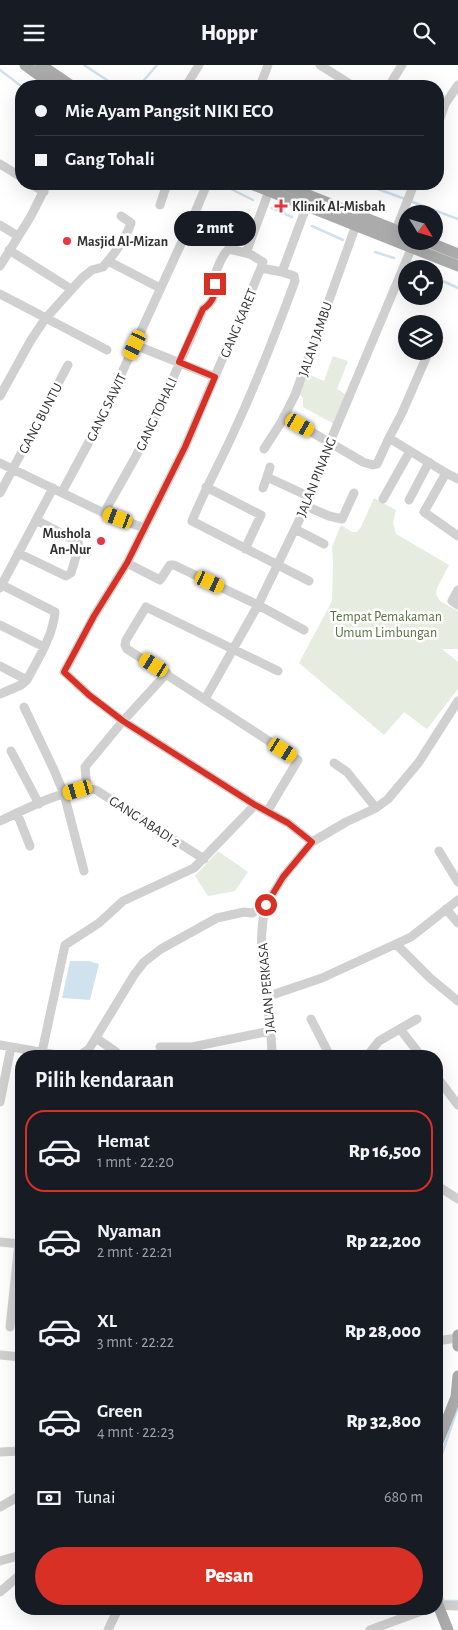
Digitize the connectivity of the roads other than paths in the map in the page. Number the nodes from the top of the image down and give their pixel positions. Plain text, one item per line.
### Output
1 (25, 65) edge
2 (41, 65) edge
3 (199, 65) edge
4 (268, 65) edge
5 (320, 65) edge
6 (402, 65) edge
7 (46, 80) edge
8 (63, 80) edge
9 (190, 80) edge
10 (262, 80) edge
11 (344, 80) edge
12 (393, 80) edge
13 (458, 85) edge
14 (444, 107) edge
15 (0, 164) edge
16 (15, 173) edge
17 (45, 190) edge
18 (164, 190) edge
19 (205, 190) edge
20 (296, 190) edge
21 (411, 190) edge
22 (268, 191) joint
23 (160, 205) dead end
24 (307, 205) junction
25 (406, 205) edge
26 (121, 216) dead end
27 (0, 225) edge
28 (356, 225) junction
29 (398, 231) edge
30 (18, 236) junction
31 (398, 242) edge
32 (443, 247) edge
33 (9, 249) junction
34 (411, 250) edge
35 (419, 250) edge
36 (246, 253) junction
37 (458, 253) edge
38 (108, 261) junction
39 (0, 266) edge
40 (458, 266) edge
41 (261, 268) junction
42 (282, 272) junction
43 (160, 288) junction
44 (72, 289) junction
45 (0, 294) edge
46 (45, 319) junction
47 (135, 345) junction
48 (107, 350) dead end
49 (425, 360) edge
50 (179, 362) junction
51 (68, 365) dead end
52 (215, 377) junction
53 (0, 396) edge
54 (284, 416) junction
55 (389, 438) junction
56 (330, 442) junction
57 (264, 449) dead end
58 (410, 451) junction
59 (430, 462) junction
60 (0, 463) edge
61 (270, 467) dead end
62 (13, 470) junction
63 (446, 473) junction
64 (267, 477) junction
65 (458, 479) edge
66 (206, 487) junction
67 (53, 488) junction
68 (263, 488) dead end
69 (62, 492) junction
70 (0, 493) edge
71 (354, 493) dead end
72 (382, 499) dead end
73 (308, 501) junction
74 (409, 501) dead end
75 (104, 513) junction
76 (36, 520) junction
77 (144, 528) junction
78 (295, 529) junction
79 (458, 536) edge
80 (324, 544) dead end
81 (245, 549) junction
82 (18, 553) junction
83 (127, 563) junction
84 (278, 565) junction
85 (309, 581) dead end
86 (1, 587) edge
87 (458, 590) edge
88 (258, 605) junction
89 (458, 605) edge
90 (0, 625) edge
91 (304, 630) dead end
92 (44, 647) junction
93 (234, 649) junction
94 (0, 667) edge
95 (278, 671) dead end
96 (167, 673) junction
97 (27, 680) junction
98 (0, 694) edge
99 (205, 699) junction
100 (458, 701) edge
101 (24, 707) dead end
102 (123, 721) junction
103 (11, 751) dead end
104 (334, 763) dead end
105 (87, 788) junction
106 (64, 794) junction
107 (39, 804) junction
108 (255, 805) junction
109 (376, 808) junction
110 (267, 812) junction
111 (17, 813) junction
112 (0, 821) edge
113 (312, 842) junction
114 (30, 846) dead end
115 (439, 851) dead end
116 (204, 859) junction
117 (84, 871) dead end
118 (458, 882) edge
119 (458, 900) edge
120 (266, 905) junction
121 (446, 909) junction
122 (252, 913) junction
123 (262, 920) junction
124 (458, 923) edge
125 (396, 944) junction
126 (266, 997) junction
127 (458, 1001) edge
128 (311, 1019) dead end
129 (417, 1019) dead end
130 (400, 1029) junction
131 (270, 1031) junction
132 (96, 1038) junction
133 (0, 1045) edge
134 (11, 1047) junction
135 (160, 1047) dead end
136 (30, 1050) edge
137 (42, 1050) edge
138 (88, 1050) edge
139 (113, 1050) edge
140 (179, 1050) edge
141 (199, 1050) edge
142 (272, 1050) edge
143 (327, 1050) edge
144 (372, 1050) edge
145 (416, 1050) edge
146 (443, 1085) edge
147 (0, 1101) edge
148 (458, 1105) edge
149 (443, 1189) edge
150 (458, 1199) edge
151 (0, 1242) edge
152 (15, 1244) edge
153 (15, 1286) edge
154 (10, 1327) dead end
155 (458, 1337) edge
156 (443, 1340) edge
157 (458, 1346) edge
158 (0, 1355) edge
159 (15, 1356) edge
160 (458, 1376) edge
161 (443, 1430) edge
162 (15, 1451) edge
163 (0, 1452) edge
164 (15, 1498) edge
165 (0, 1507) edge
166 (15, 1557) edge
167 (0, 1561) edge
168 (15, 1579) edge
169 (0, 1592) edge
170 (443, 1606) edge
171 (458, 1606) edge
172 (115, 1615) edge
173 (410, 1615) edge
174 (439, 1615) edge
175 (108, 1630) edge
176 (370, 1630) edge
177 (448, 1630) edge

1 - 7 main road
2 - 8 main road
3 - 9 street
4 - 10 street
5 - 11 street
6 - 12 street
13 - 14 street
15 - 16 street
17 - 30 street
18 - 23 street
19 - 43 street, GANG SAWIT
20 - 29 main road
21 - 25 street
22 - 24 main road
22 - 36 street
24 - 28 main road
24 - 42 street
26 - 38 street
27 - 30 street
28 - 31 main road
28 - 54 street, JALAN JAMBU
30 - 33 street
32 - 37 main road
33 - 39 street
33 - 44 street
34 - 56 street, JALAN PINANG
35 - 40 main road
36 - 41 street
36 - 50 street, GANG TOHALI
38 - 43 street
38 - 44 street
41 - 42 street
41 - 52 street, GANG KARET
42 - 66 street
43 - 47 street, GANG SAWIT
44 - 46 street
45 - 46 street
46 - 48 street
46 - 53 street
47 - 50 street
47 - 69 street, GANG SAWIT
49 - 55 street
50 - 52 street
50 - 75 street, GANG TOHALI
51 - 62 street, GANG BUNTU
52 - 77 street, GANG KARET
54 - 56 street
54 - 57 street, JALAN JAMBU
55 - 56 street
55 - 58 street
56 - 73 street, JALAN PINANG
58 - 59 street
58 - 72 street
59 - 63 street
59 - 74 street
60 - 62 street
61 - 64 street
62 - 67 street
62 - 70 street, GANG BUNTU
63 - 65 street
63 - 79 street
64 - 68 street
64 - 73 street
66 - 81 street
66 - 81 street
67 - 69 street
67 - 76 street
69 - 75 street
71 - 73 street
73 - 78 street, JALAN PINANG
75 - 77 street
76 - 82 street
76 - 82 street
77 - 83 street, GANG KARET
78 - 80 street
78 - 84 street, JALAN PINANG
81 - 84 street
82 - 86 street
83 - 88 street
83 - 102 street, GANG KARET
84 - 85 street
84 - 88 street, JALAN PINANG
86 - 92 street
87 - 89 street
88 - 91 street
88 - 93 street, JALAN PINANG
90 - 92 street
92 - 97 street
93 - 95 street
93 - 96 street
93 - 99 street, JALAN PINANG
94 - 97 street
96 - 99 street
96 - 102 street
97 - 98 street
99 - 110 street
100 - 109 street
101 - 106 street
102 - 105 street
102 - 108 street
103 - 107 street
104 - 109 street
105 - 106 street
105 - 116 street, GANG ABADI 2
106 - 107 street
106 - 117 street
107 - 111 street
108 - 110 street
108 - 116 street
109 - 113 street
110 - 113 street
111 - 112 street
111 - 114 street
113 - 120 street
115 - 118 street
116 - 137 street
119 - 121 street
120 - 122 street
120 - 123 street, JALAN PERKASA
121 - 124 street
121 - 125 street
122 - 123 street
122 - 132 street
123 - 126 street, JALAN PERKASA
125 - 126 street
125 - 127 street
126 - 131 street, JALAN PERKASA
128 - 143 street
129 - 130 street
130 - 144 street
130 - 145 street
131 - 141 street
131 - 142 street, JALAN PERKASA
132 - 138 street
132 - 139 street
133 - 134 street
134 - 136 street
134 - 147 street
135 - 140 street
146 - 148 street
149 - 150 street
151 - 152 street
153 - 154 street
155 - 156 street
155 - 157 main road
158 - 159 street
160 - 161 main road
162 - 163 street
164 - 165 street
166 - 167 street
168 - 169 street
170 - 171 street
172 - 175 street
173 - 176 street
174 - 177 main road

